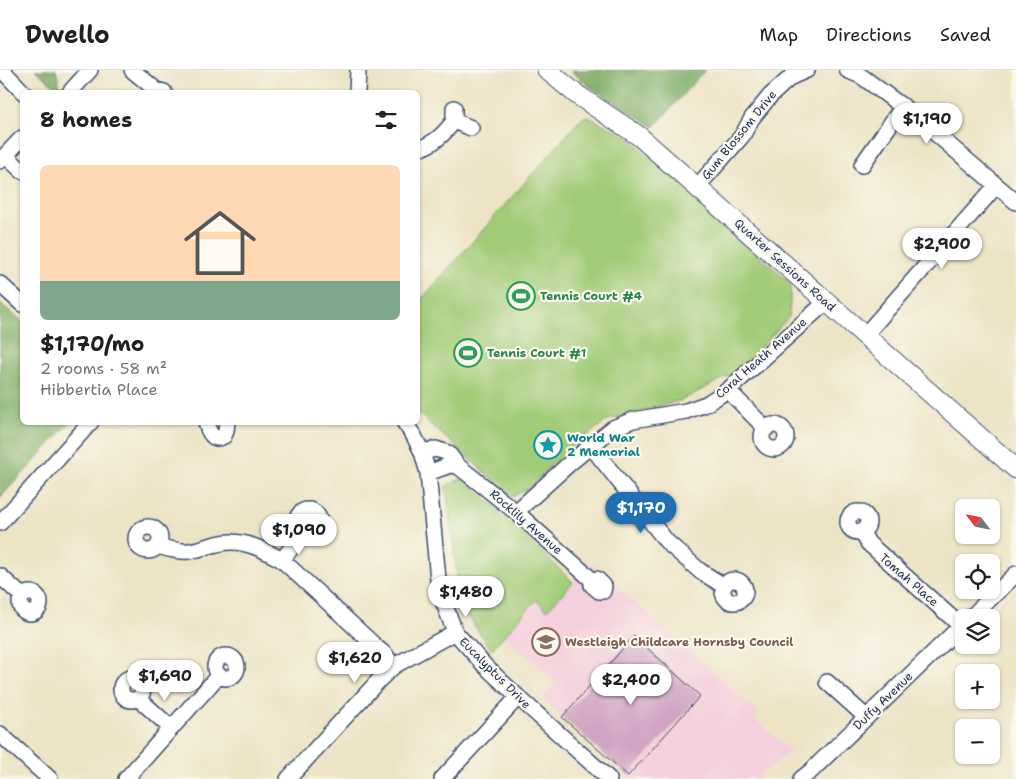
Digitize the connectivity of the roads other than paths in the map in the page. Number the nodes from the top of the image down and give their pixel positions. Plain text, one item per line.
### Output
1 (2, 70) edge
2 (90, 70) edge
3 (132, 70) edge
4 (358, 70) edge
5 (547, 70) edge
6 (808, 70) edge
7 (847, 70) edge
8 (21, 90) edge
9 (72, 90) edge
10 (156, 90) edge
11 (357, 90) edge
12 (903, 106) junction
13 (471, 128) dead end
14 (20, 140) edge
15 (420, 148) edge
16 (3, 159) edge
17 (862, 165) dead end
18 (20, 170) edge
19 (996, 186) junction
20 (697, 187) junction
21 (1016, 202) edge
22 (0, 284) edge
23 (20, 302) edge
24 (826, 302) junction
25 (865, 335) junction
26 (728, 390) junction
27 (88, 425) edge
28 (207, 425) edge
29 (226, 425) edge
30 (406, 425) edge
31 (766, 429) dead end
32 (591, 446) junction
33 (422, 452) junction
34 (458, 466) junction
35 (1016, 469) edge
36 (428, 473) junction
37 (516, 512) junction
38 (0, 523) edge
39 (305, 531) dead end
40 (862, 532) dead end
41 (158, 546) dead end
42 (282, 560) junction
43 (1016, 574) edge
44 (0, 576) edge
45 (592, 580) dead end
46 (724, 586) dead end
47 (22, 596) dead end
48 (979, 609) edge
49 (955, 614) edge
50 (455, 632) junction
51 (955, 632) edge
52 (394, 666) junction
53 (219, 675) dead end
54 (827, 682) dead end
55 (518, 697) junction
56 (138, 698) dead end
57 (866, 717) junction
58 (171, 728) junction
59 (0, 734) edge
60 (40, 776) edge
61 (810, 776) edge
62 (602, 777) edge
63 (126, 779) edge
64 (288, 779) edge
65 (442, 779) edge

1 - 8 street
2 - 9 street
3 - 10 street
4 - 11 street
5 - 20 main road, Quarter Sessions Road
6 - 20 street, Gum Blossom Drive
7 - 12 street
12 - 17 street
12 - 19 street
13 - 15 street
14 - 16 street
16 - 18 street
19 - 21 street
19 - 25 street
20 - 24 main road, Quarter Sessions Road
22 - 23 street
24 - 25 main road, Quarter Sessions Road
24 - 26 street, Coral Heath Avenue
25 - 35 main road, Quarter Sessions Road
26 - 31 street
26 - 32 street, Coral Heath Avenue
27 - 38 street
28 - 29 street
30 - 33 street, Eucalyptus Drive
32 - 37 street, Coral Heath Avenue
32 - 46 street
33 - 34 street, Rocklily Avenue
33 - 36 street, Eucalyptus Drive
34 - 36 street
34 - 37 street, Rocklily Avenue
36 - 50 street, Eucalyptus Drive
37 - 45 street, Rocklily Avenue
39 - 42 street
40 - 49 street, Tomah Place
41 - 42 street
42 - 52 street
43 - 48 street, Duffy Avenue
44 - 47 street
50 - 52 street
50 - 55 street, Eucalyptus Drive
51 - 57 street, Duffy Avenue
52 - 64 street
53 - 58 street
54 - 57 street
55 - 62 street, Eucalyptus Drive
55 - 65 street
56 - 58 street
57 - 61 street, Duffy Avenue
58 - 63 street
59 - 60 street

